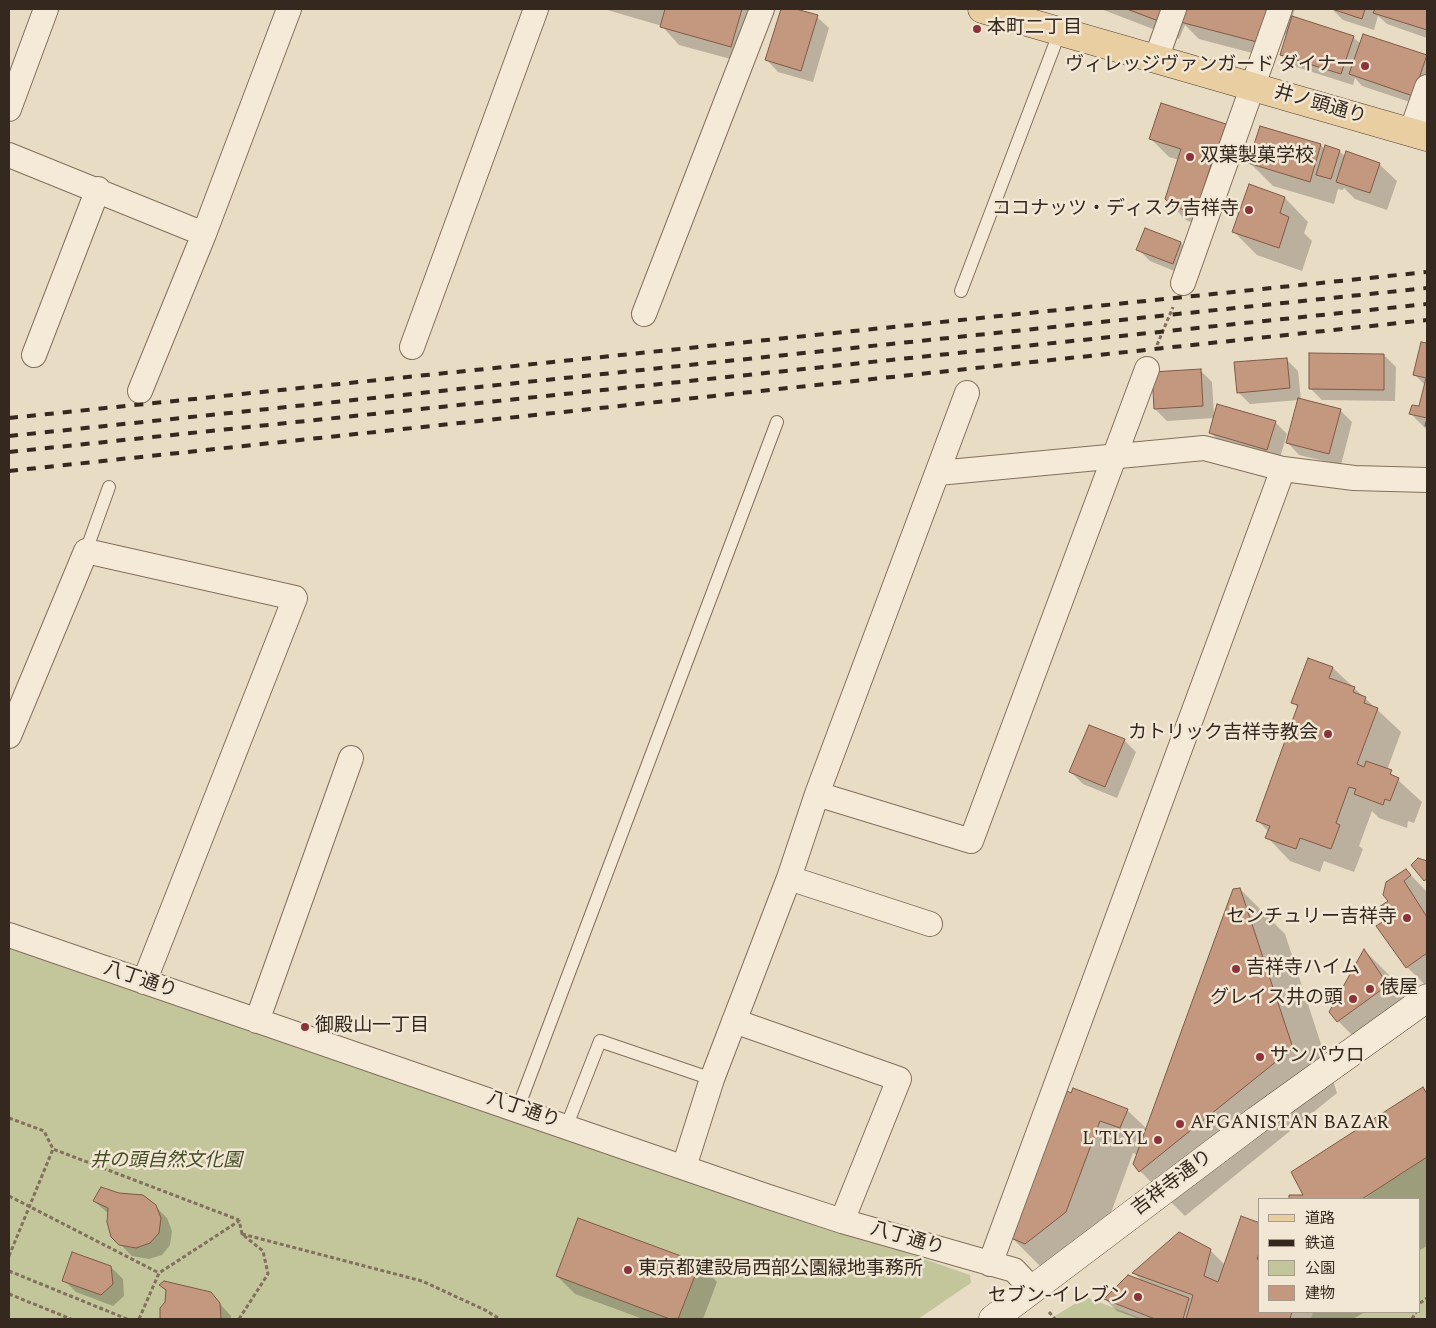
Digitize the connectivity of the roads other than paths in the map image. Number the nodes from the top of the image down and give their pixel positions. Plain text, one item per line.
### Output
1 (46, 9) edge
2 (289, 9) edge
3 (536, 9) edge
4 (762, 9) edge
5 (982, 9) edge
6 (1174, 9) edge
7 (1280, 9) edge
8 (1060, 31) junction
9 (1156, 59) junction
10 (1252, 86) junction
11 (1427, 86) edge
12 (9, 109) edge
13 (1419, 135) edge
14 (9, 155) edge
15 (98, 190) junction
16 (204, 234) junction
17 (1183, 283) road end
18 (961, 291) dead end
19 (644, 314) dead end
20 (412, 347) dead end
21 (34, 355) dead end
22 (1147, 369) road end
23 (140, 391) dead end
24 (967, 393) dead end
25 (777, 422) dead end
26 (1114, 456) junction
27 (1283, 468) junction
28 (938, 473) junction
29 (1427, 480) edge
30 (109, 487) dead end
31 (86, 551) junction
32 (9, 736) edge
33 (351, 758) dead end
34 (817, 794) junction
35 (790, 878) junction
36 (930, 924) dead end
37 (9, 935) edge
38 (144, 982) junction
39 (1427, 998) edge
40 (257, 1021) junction
41 (734, 1021) junction
42 (712, 1080) junction
43 (518, 1108) junction
44 (567, 1125) junction
45 (684, 1167) junction
46 (842, 1221) junction
47 (990, 1264) junction
48 (1033, 1290) junction
49 (993, 1319) edge

1 - 12 street
2 - 16 street
3 - 20 street
4 - 19 street
5 - 8 main road, 井ノ頭通り
6 - 9 street
7 - 10 street
8 - 9 main road, 井ノ頭通り
8 - 18 lane
9 - 10 main road, 井ノ頭通り
10 - 13 main road, 井ノ頭通り
10 - 17 street
11 - 13 street
14 - 15 street
15 - 16 street
15 - 21 street
16 - 23 street
22 - 26 street
24 - 28 street
25 - 43 lane
26 - 27 street
26 - 28 street
26 - 34 street
27 - 29 street
27 - 47 street
28 - 34 street
30 - 31 lane
31 - 32 street
31 - 38 street
33 - 40 street
34 - 35 street
35 - 36 street
35 - 41 street
37 - 38 street, 八丁通り
38 - 40 street, 八丁通り
39 - 48 main road, 吉祥寺通り
40 - 43 street, 八丁通り
41 - 42 street
41 - 46 street
42 - 44 lane
42 - 45 street
43 - 44 street, 八丁通り
44 - 45 street, 八丁通り
45 - 46 street, 八丁通り
46 - 47 street, 八丁通り
47 - 48 street, 八丁通り
48 - 49 main road, 吉祥寺通り

